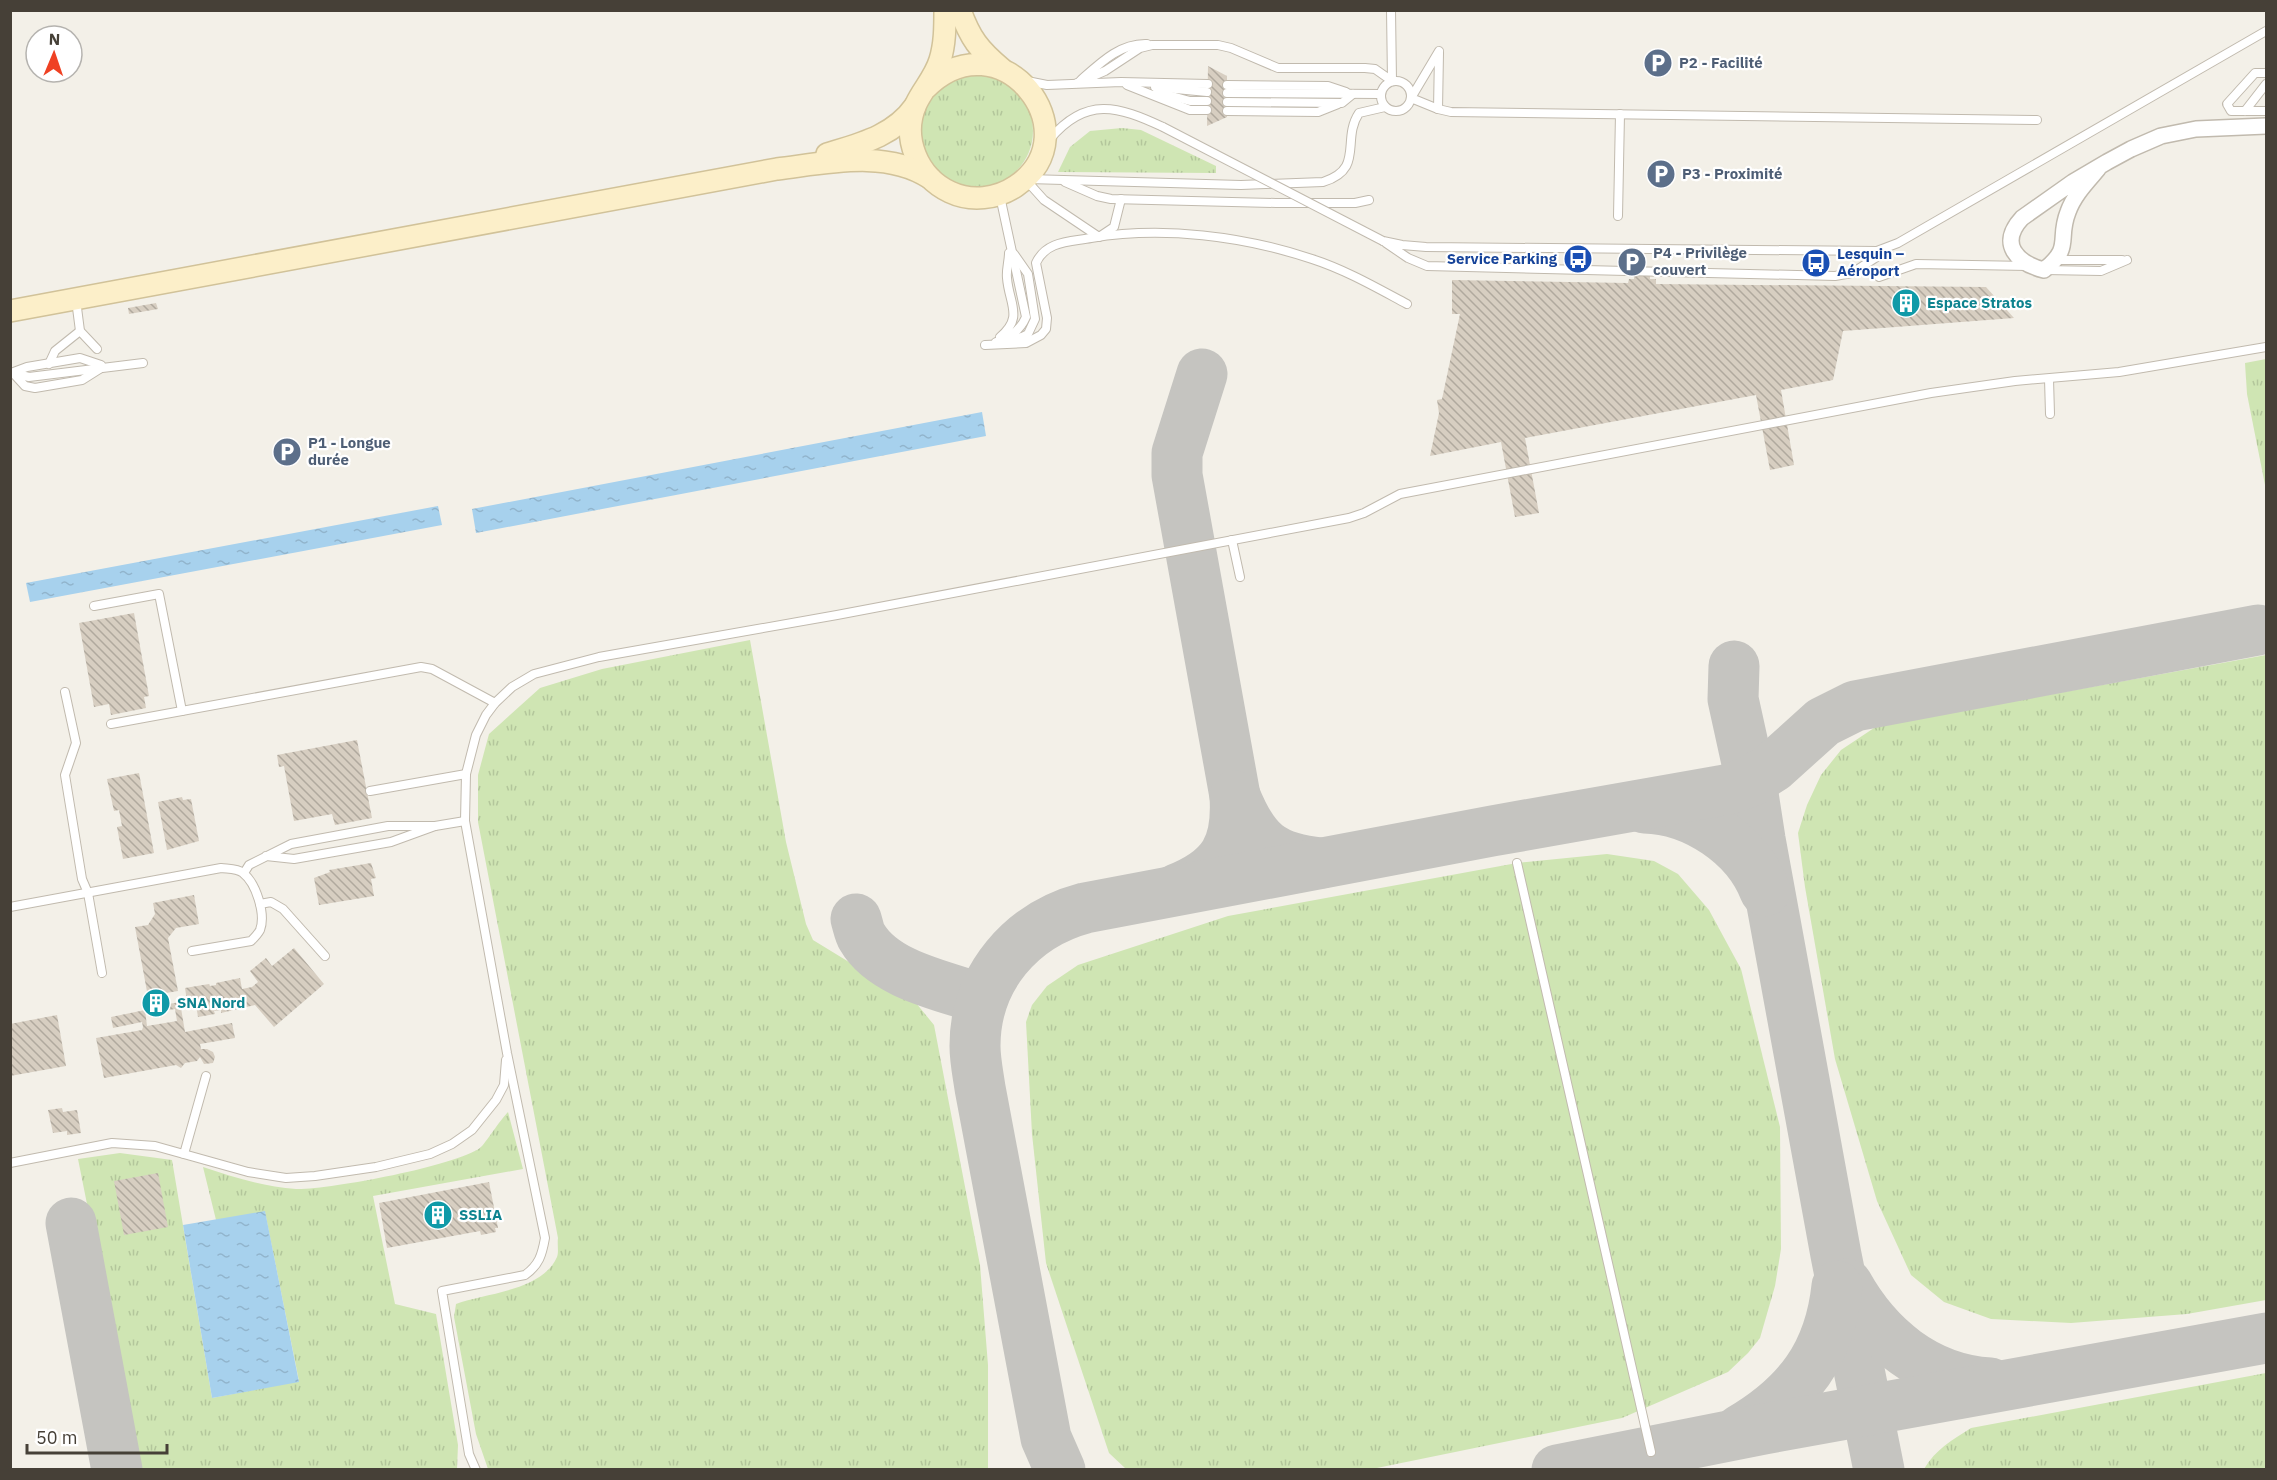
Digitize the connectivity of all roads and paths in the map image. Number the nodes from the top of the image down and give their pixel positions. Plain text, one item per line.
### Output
1 (945, 10) edge
2 (960, 10) edge
3 (1391, 10) edge
4 (2266, 31) edge
5 (2266, 73) edge
6 (1010, 74) junction
7 (1392, 81) junction
8 (1121, 82) junction
9 (1077, 83) junction
10 (2266, 84) edge
11 (1208, 88) dead end
12 (1353, 94) junction
13 (1380, 94) junction
14 (921, 96) junction
15 (1411, 98) junction
16 (1342, 103) junction
17 (1207, 106) dead end
18 (1385, 107) junction
19 (1438, 109) junction
20 (1227, 111) dead end
21 (2245, 111) junction
22 (2266, 111) edge
23 (1620, 114) junction
24 (2037, 120) dead end
25 (2266, 126) edge
26 (1041, 153) junction
27 (2098, 168) junction
28 (777, 169) junction
29 (930, 178) junction
30 (1025, 179) junction
31 (1061, 180) junction
32 (1000, 195) junction
33 (1121, 199) junction
34 (1369, 200) dead end
35 (1618, 216) dead end
36 (1098, 237) junction
37 (1383, 241) junction
38 (1898, 243) junction
39 (1010, 248) junction
40 (2057, 260) junction
41 (2037, 268) junction
42 (1879, 277) dead end
43 (76, 298) junction
44 (1407, 304) dead end
45 (10, 311) edge
46 (80, 331) junction
47 (986, 345) junction
48 (2266, 347) edge
49 (97, 349) dead end
50 (143, 363) dead end
51 (49, 364) junction
52 (105, 366) junction
53 (12, 373) edge
54 (2049, 378) junction
55 (2050, 414) dead end
56 (1232, 540) junction
57 (1240, 577) dead end
58 (94, 606) dead end
59 (65, 692) dead end
60 (495, 703) junction
61 (182, 711) junction
62 (111, 724) dead end
63 (466, 774) junction
64 (370, 791) dead end
65 (465, 821) junction
66 (435, 826) junction
67 (266, 856) junction
68 (1517, 863) dead end
69 (244, 873) junction
70 (88, 893) junction
71 (260, 904) junction
72 (10, 907) edge
73 (192, 951) dead end
74 (325, 956) dead end
75 (102, 973) dead end
76 (507, 1053) junction
77 (206, 1076) dead end
78 (184, 1154) junction
79 (10, 1162) edge
80 (1651, 1452) dead end
81 (469, 1454) junction
82 (470, 1470) edge
83 (476, 1470) edge

1 - 14 street
2 - 6 street
3 - 7 lane
4 - 38 lane
5 - 21 lane
6 - 9 lane
6 - 14 street
6 - 26 street
7 - 9 lane
7 - 13 lane
7 - 15 lane
8 - 9 lane
8 - 11 lane
8 - 17 lane
10 - 21 lane
12 - 13 lane
12 - 16 lane
12 - 16 lane
13 - 18 lane
14 - 28 street
14 - 29 street
15 - 18 lane
15 - 19 lane
15 - 19 lane
16 - 20 lane
18 - 31 lane
19 - 23 lane
21 - 22 lane
23 - 24 lane
23 - 35 lane
25 - 27 street
26 - 30 street
26 - 37 lane, bridge
27 - 40 street
27 - 41 street
28 - 29 street
28 - 43 street
29 - 32 street
30 - 31 lane
30 - 32 street
30 - 36 lane
31 - 33 lane
32 - 39 lane
33 - 34 lane
33 - 36 lane
36 - 44 lane
36 - 47 lane
37 - 38 lane
37 - 38 lane
39 - 47 lane
39 - 47 lane
40 - 41 street
40 - 41 lane
41 - 42 lane
43 - 45 street
43 - 46 lane
46 - 49 lane
46 - 51 lane
48 - 54 lane
50 - 52 lane
51 - 52 lane
51 - 53 lane
52 - 53 lane
54 - 55 lane
54 - 56 lane
56 - 57 lane
56 - 60 lane
58 - 61 lane
59 - 70 lane
60 - 61 lane
60 - 63 lane
61 - 62 lane
63 - 64 lane
63 - 65 lane
65 - 66 lane
65 - 76 lane
66 - 67 lane
66 - 67 lane
67 - 69 lane
68 - 80 lane
69 - 70 lane
69 - 71 lane
70 - 72 lane
70 - 75 lane
71 - 73 lane
71 - 74 lane
76 - 78 lane
76 - 81 lane
77 - 78 lane
78 - 79 lane
81 - 82 lane
81 - 83 lane

